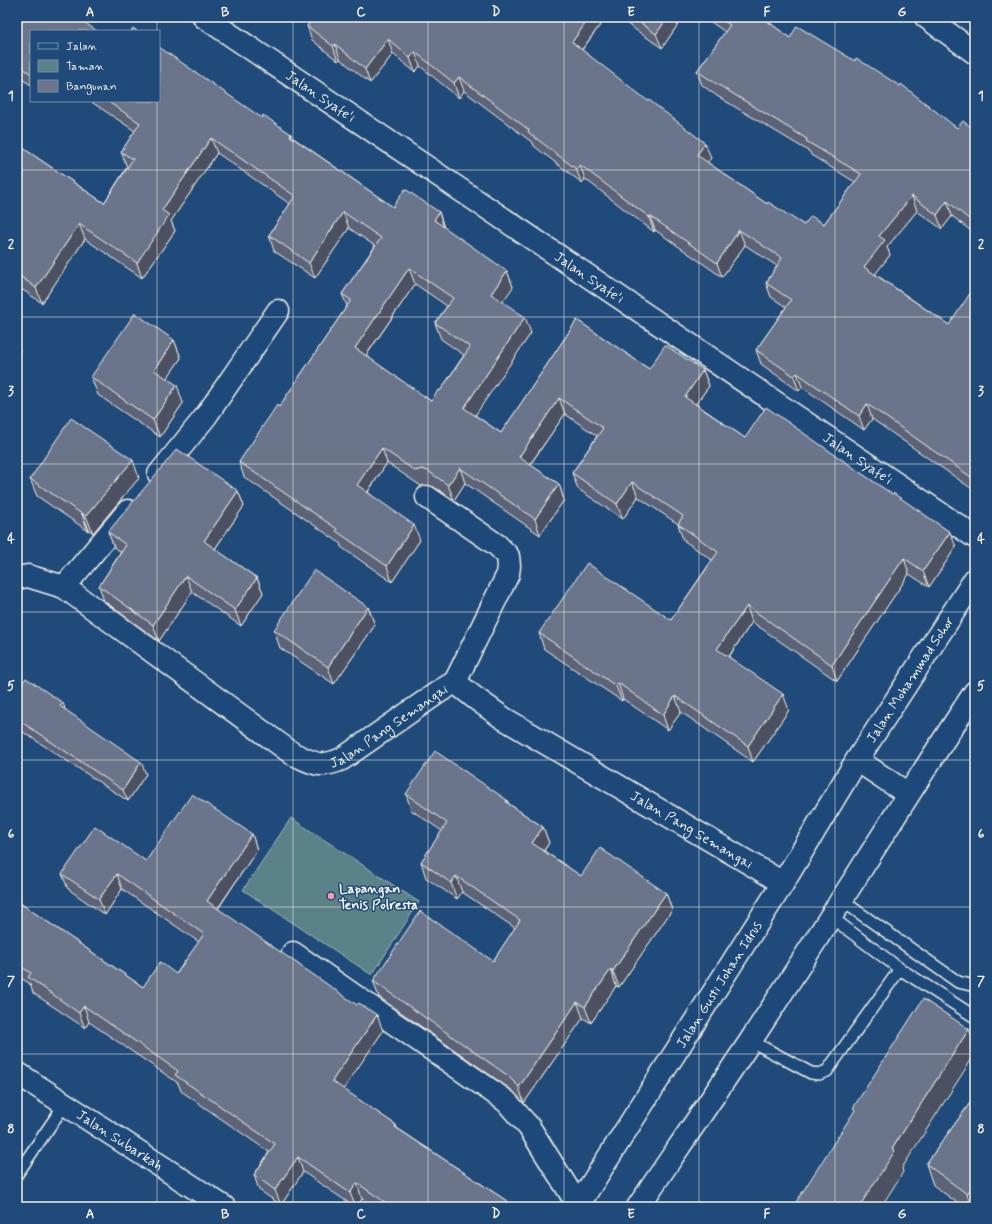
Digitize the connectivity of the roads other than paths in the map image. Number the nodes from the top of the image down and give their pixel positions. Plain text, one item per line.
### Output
1 (204, 17) edge
2 (926, 17) edge
3 (975, 53) edge
4 (278, 311) dead end
5 (427, 497) dead end
6 (975, 538) edge
7 (17, 578) edge
8 (975, 579) edge
9 (64, 587) junction
10 (455, 682) junction
11 (975, 692) edge
12 (857, 760) junction
13 (908, 794) junction
14 (783, 883) junction
15 (836, 908) junction
16 (293, 953) dead end
17 (900, 969) junction
18 (975, 986) edge
19 (975, 1016) edge
20 (750, 1041) junction
21 (17, 1073) edge
22 (65, 1104) junction
23 (17, 1174) edge
24 (577, 1206) edge
25 (224, 1207) edge
26 (638, 1207) edge

1 - 6 street, Jalan Syafe'i
2 - 3 street
4 - 9 street
5 - 10 street
7 - 9 street, Jalan Pang Semangai
8 - 12 street, Jalan Mohammad Sohor
9 - 10 street, Jalan Pang Semangai
10 - 14 street, Jalan Pang Semangai
11 - 13 street
12 - 13 street
12 - 14 street, Jalan Gusti Johan Idrus
13 - 15 street
14 - 24 street, Jalan Gusti Johan Idrus
15 - 17 lane
15 - 18 lane
15 - 20 street
16 - 24 street
17 - 19 lane
17 - 20 lane
20 - 26 street
21 - 22 street, Jalan Subarkah
22 - 23 lane
22 - 25 street, Jalan Subarkah

